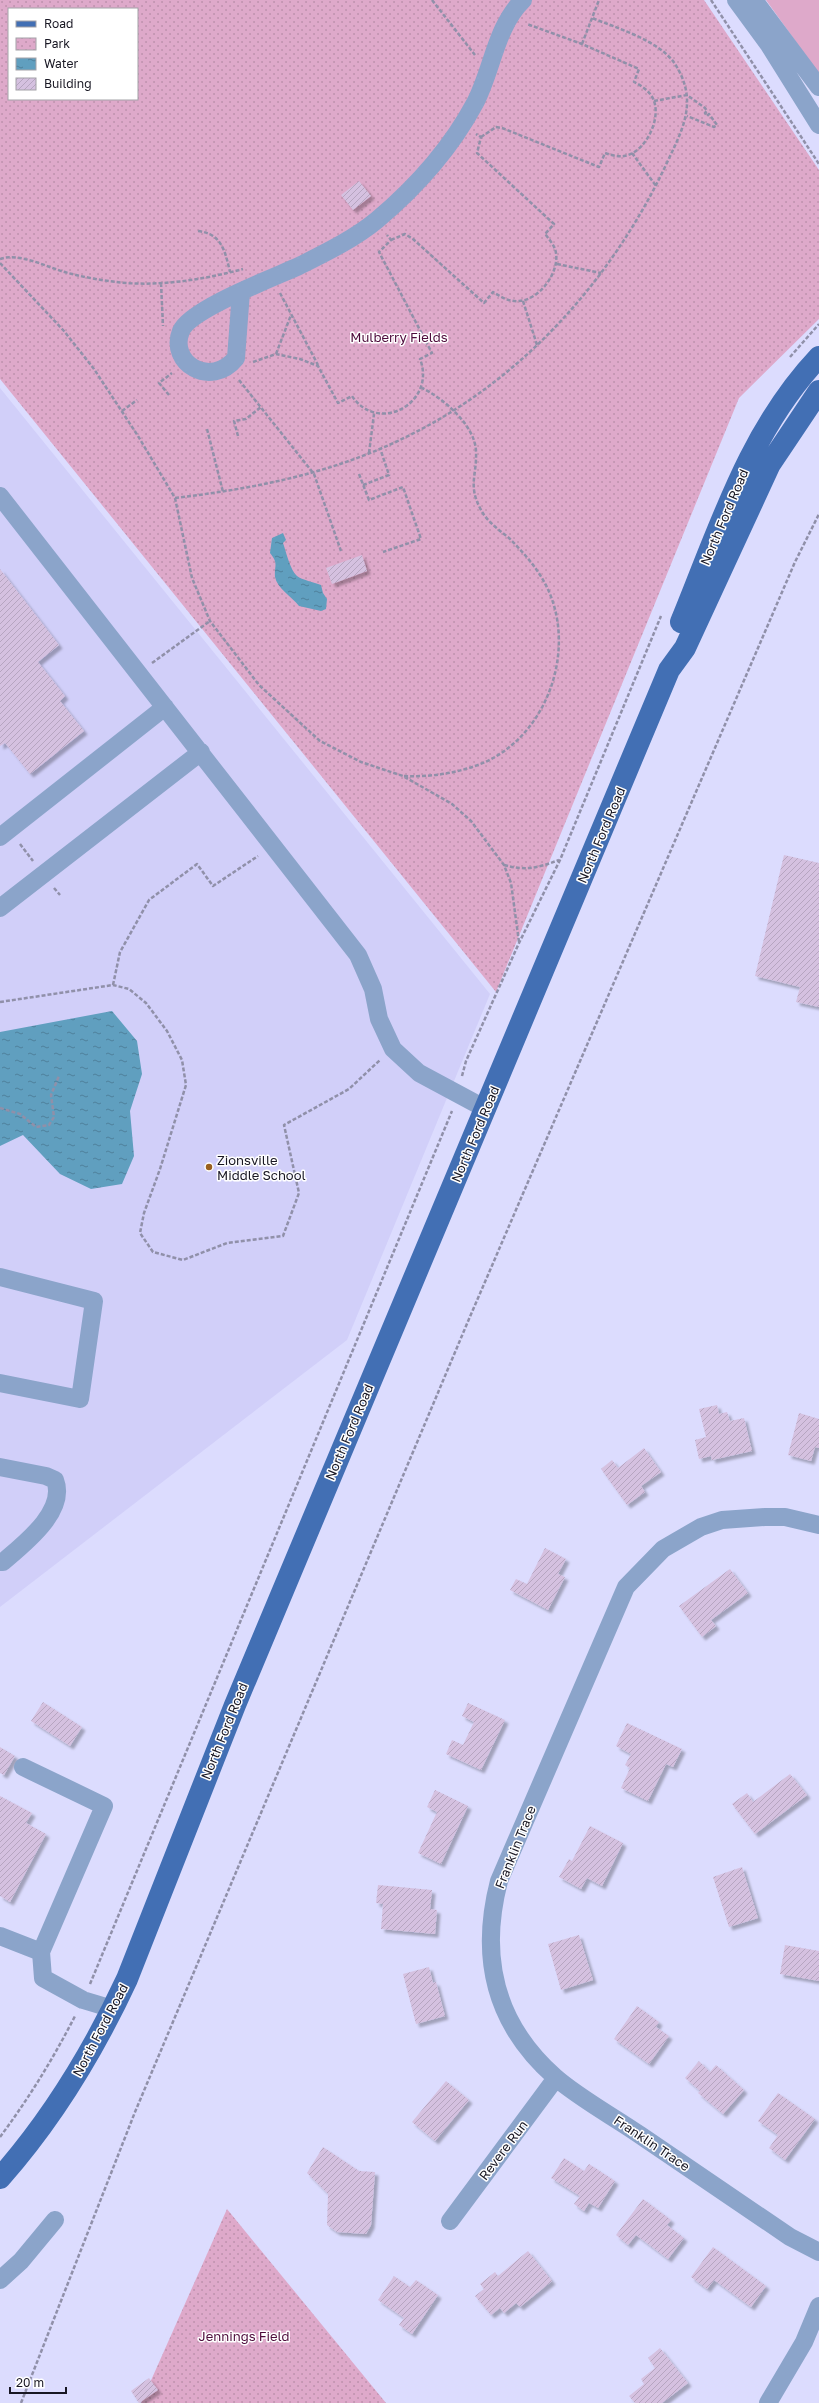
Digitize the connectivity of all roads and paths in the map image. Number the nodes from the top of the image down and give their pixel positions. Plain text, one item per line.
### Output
1 (432, 0) edge
2 (523, 0) edge
3 (599, 0) edge
4 (711, 0) edge
5 (736, 0) edge
6 (754, 0) edge
7 (592, 18) junction
8 (524, 23) dead end
9 (582, 44) junction
10 (478, 50) dead end
11 (476, 57) junction
12 (474, 63) dead end
13 (819, 87) edge
14 (687, 95) junction
15 (654, 101) junction
16 (687, 116) junction
17 (819, 125) edge
18 (474, 133) dead end
19 (481, 137) junction
20 (632, 153) junction
21 (819, 164) edge
22 (656, 186) junction
23 (198, 230) dead end
24 (384, 232) dead end
25 (391, 240) junction
26 (0, 259) edge
27 (0, 263) edge
28 (557, 264) junction
29 (247, 268) dead end
30 (230, 272) junction
31 (601, 273) junction
32 (160, 283) junction
33 (279, 291) dead end
34 (241, 292) junction
35 (523, 301) junction
36 (291, 315) junction
37 (819, 324) edge
38 (163, 328) dead end
39 (536, 345) junction
40 (276, 354) junction
41 (819, 358) edge
42 (788, 360) dead end
43 (251, 365) dead end
44 (318, 366) junction
45 (244, 374) dead end
46 (179, 376) dead end
47 (238, 380) junction
48 (235, 382) dead end
49 (422, 388) junction
50 (819, 391) edge
51 (169, 395) dead end
52 (137, 400) dead end
53 (261, 407) junction
54 (454, 410) junction
55 (122, 411) junction
56 (374, 414) junction
57 (207, 429) dead end
58 (238, 436) dead end
59 (380, 448) junction
60 (369, 453) junction
61 (314, 474) junction
62 (359, 474) dead end
63 (363, 485) junction
64 (223, 492) junction
65 (0, 496) edge
66 (175, 498) junction
67 (819, 514) edge
68 (341, 551) dead end
69 (383, 552) dead end
70 (661, 614) dead end
71 (210, 621) junction
72 (149, 666) dead end
73 (670, 670) junction
74 (165, 707) junction
75 (201, 752) junction
76 (403, 776) junction
77 (4, 834) edge
78 (273, 846) junction
79 (560, 860) junction
80 (504, 865) junction
81 (43, 873) junction
82 (60, 895) dead end
83 (0, 908) edge
84 (520, 942) junction
85 (113, 985) junction
86 (1, 1002) edge
87 (393, 1049) junction
88 (466, 1061) dead end
89 (59, 1076) dead end
90 (0, 1108) edge
91 (486, 1109) junction
92 (450, 1115) dead end
93 (0, 1277) edge
94 (0, 1384) edge
95 (0, 1467) edge
96 (819, 1525) edge
97 (0, 1562) edge
98 (23, 1767) dead end
99 (0, 1936) edge
100 (41, 1952) junction
101 (83, 2000) junction
102 (113, 2009) junction
103 (556, 2078) junction
104 (0, 2137) edge
105 (0, 2178) edge
106 (55, 2220) dead end
107 (450, 2221) dead end
108 (819, 2252) edge
109 (0, 2280) edge
110 (819, 2306) edge
111 (21, 2403) edge
112 (768, 2403) edge

1 - 11 path
2 - 34 street
3 - 7 path
4 - 21 path
5 - 17 street
6 - 13 street
7 - 9 path
7 - 14 path
8 - 9 path
9 - 15 path
10 - 11 path
11 - 12 path
14 - 15 path
14 - 16 path
14 - 16 path
15 - 20 path
16 - 22 path
18 - 19 path
19 - 20 path
19 - 28 path
20 - 22 path
22 - 31 path
23 - 30 path
24 - 25 path
25 - 35 path
25 - 49 path
26 - 32 path
27 - 55 path
28 - 31 path
28 - 35 path
29 - 30 path
30 - 32 path
31 - 39 path
32 - 38 path
33 - 36 path
34 - 34 street
35 - 39 path
36 - 40 path
36 - 44 path
37 - 42 path
39 - 54 path
40 - 43 path
40 - 44 path
41 - 73 main road, North Ford Road
44 - 56 path
45 - 47 path
46 - 51 path
47 - 48 path
47 - 53 path
49 - 54 path
49 - 56 path
50 - 73 main road, North Ford Road
52 - 55 path
53 - 58 path
53 - 61 path
54 - 59 path
54 - 76 path
55 - 66 path
56 - 60 path
57 - 64 path
59 - 60 path
59 - 63 path
60 - 61 path
61 - 64 path
61 - 68 path
62 - 63 path
63 - 69 path
64 - 66 path
65 - 74 street
66 - 71 path
67 - 111 path
70 - 79 path
71 - 72 path
71 - 76 path
73 - 91 main road, North Ford Road
74 - 75 street
74 - 77 street
75 - 78 street
75 - 81 street
76 - 80 path
77 - 81 path
78 - 85 path
78 - 87 street
79 - 80 path
79 - 84 path
80 - 84 path
81 - 82 path
81 - 83 street
84 - 88 path
85 - 86 path
85 - 87 path
87 - 91 street
89 - 90 path
91 - 102 main road, North Ford Road
92 - 101 path
93 - 94 street
95 - 97 street
96 - 103 street, Franklin Trace
98 - 100 street
99 - 100 street
100 - 101 street
101 - 102 street
101 - 104 path
102 - 105 main road, North Ford Road
103 - 107 street, Revere Run
103 - 108 street, Franklin Trace
106 - 109 street
110 - 112 street

